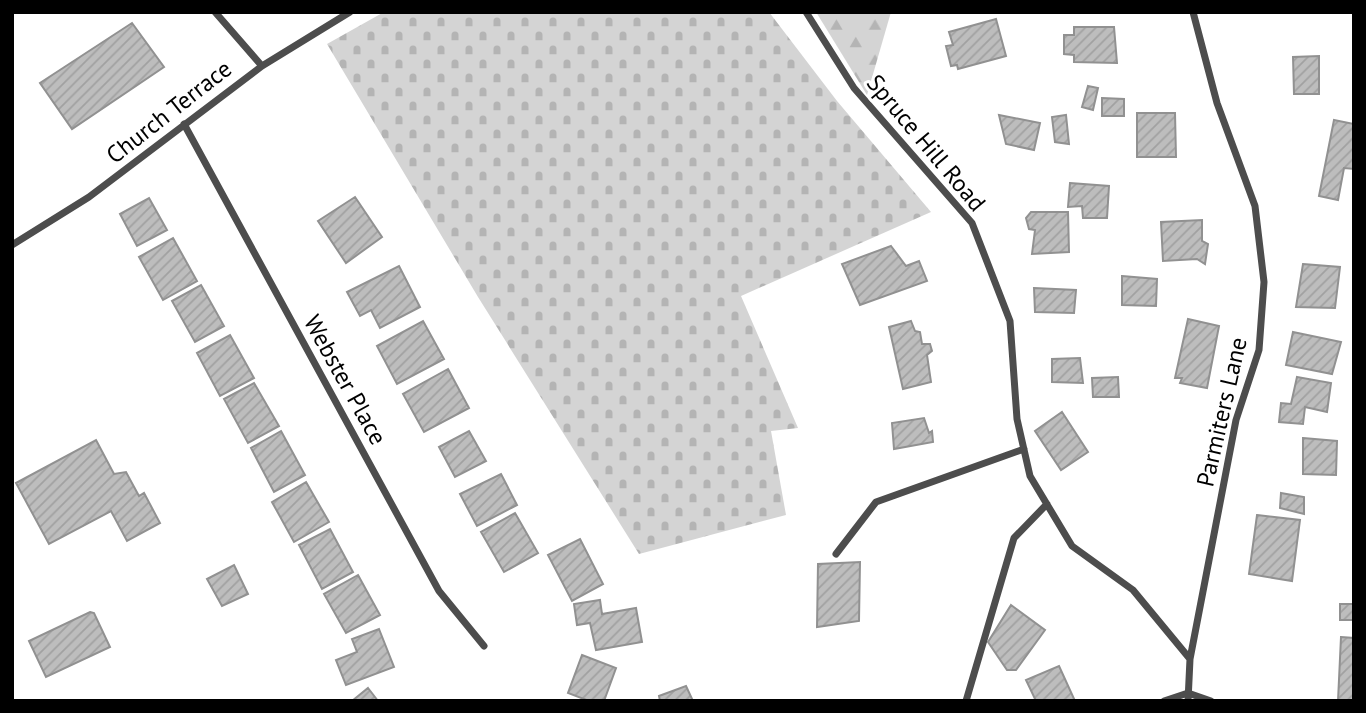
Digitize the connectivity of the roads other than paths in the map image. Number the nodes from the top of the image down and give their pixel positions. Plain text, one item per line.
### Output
1 (215, 12) edge
2 (350, 12) edge
3 (806, 12) edge
4 (1193, 12) edge
5 (262, 66) junction
6 (184, 124) junction
7 (12, 245) edge
8 (1024, 449) junction
9 (1047, 505) junction
10 (836, 554) dead end
11 (484, 646) dead end
12 (1189, 659) junction
13 (1188, 697) edge
14 (966, 701) edge
15 (1164, 701) edge
16 (1211, 701) edge

1 - 5 street
2 - 5 street, Church Terrace
3 - 8 street, Spruce Hill Road
4 - 12 street, Parmiters Lane
5 - 6 street, Church Terrace
6 - 7 street, Church Terrace
6 - 11 street, Webster Place
8 - 9 street, Spruce Hill Road
8 - 10 street
9 - 12 street, Spruce Hill Road
9 - 14 street
12 - 13 street
13 - 15 street
13 - 16 street

